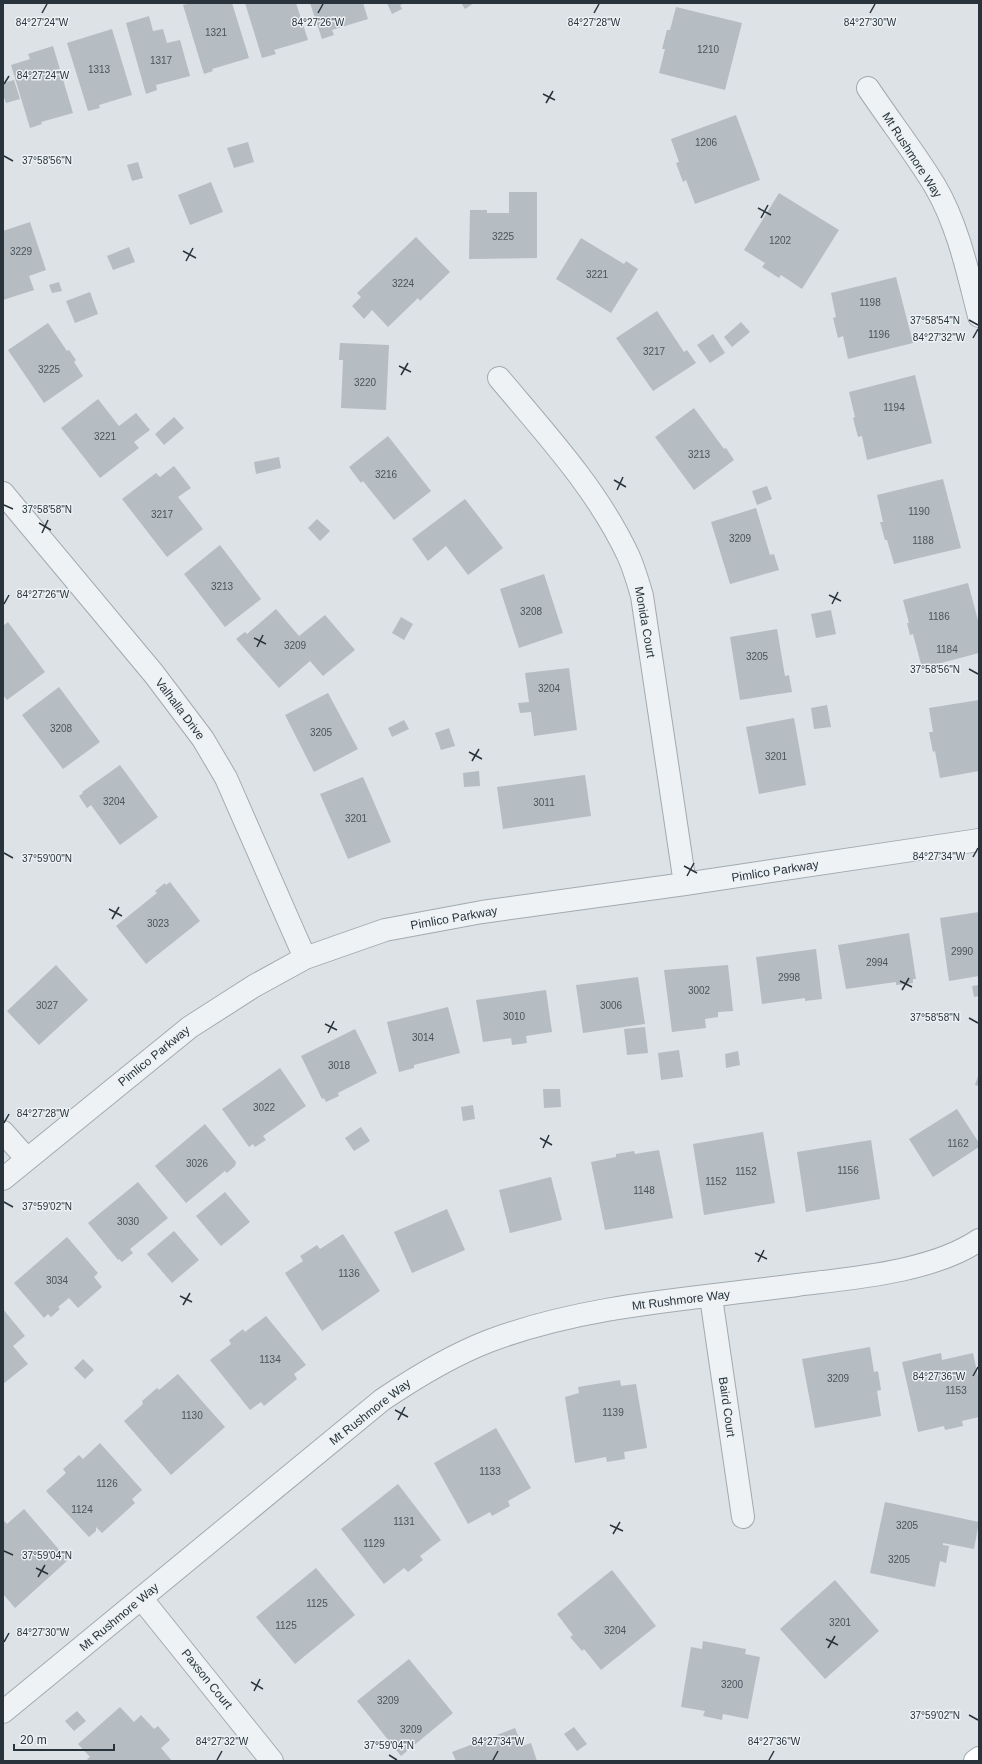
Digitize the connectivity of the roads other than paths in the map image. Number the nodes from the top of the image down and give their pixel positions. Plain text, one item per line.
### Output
1 (868, 88) dead end
2 (979, 316) edge
3 (499, 378) dead end
4 (3, 493) edge
5 (979, 840) edge
6 (685, 884) junction
7 (305, 958) junction
8 (3, 1132) edge
9 (27, 1159) junction
10 (3, 1179) edge
11 (979, 1240) edge
12 (711, 1297) junction
13 (743, 1517) dead end
14 (141, 1598) junction
15 (3, 1712) edge
16 (979, 1758) edge
17 (272, 1761) edge
18 (975, 1761) edge

1 - 2 street, Mt Rushmore Way
3 - 6 street, Monida Court
4 - 7 street, Valhalla Drive
5 - 6 street, Pimlico Parkway
6 - 7 street, Pimlico Parkway
7 - 9 street, Pimlico Parkway
8 - 9 street
9 - 10 street, Pimlico Parkway
11 - 12 street, Mt Rushmore Way
12 - 13 street, Baird Court
12 - 14 street, Mt Rushmore Way
14 - 15 street, Mt Rushmore Way
14 - 17 street, Paxson Court
16 - 18 main road

